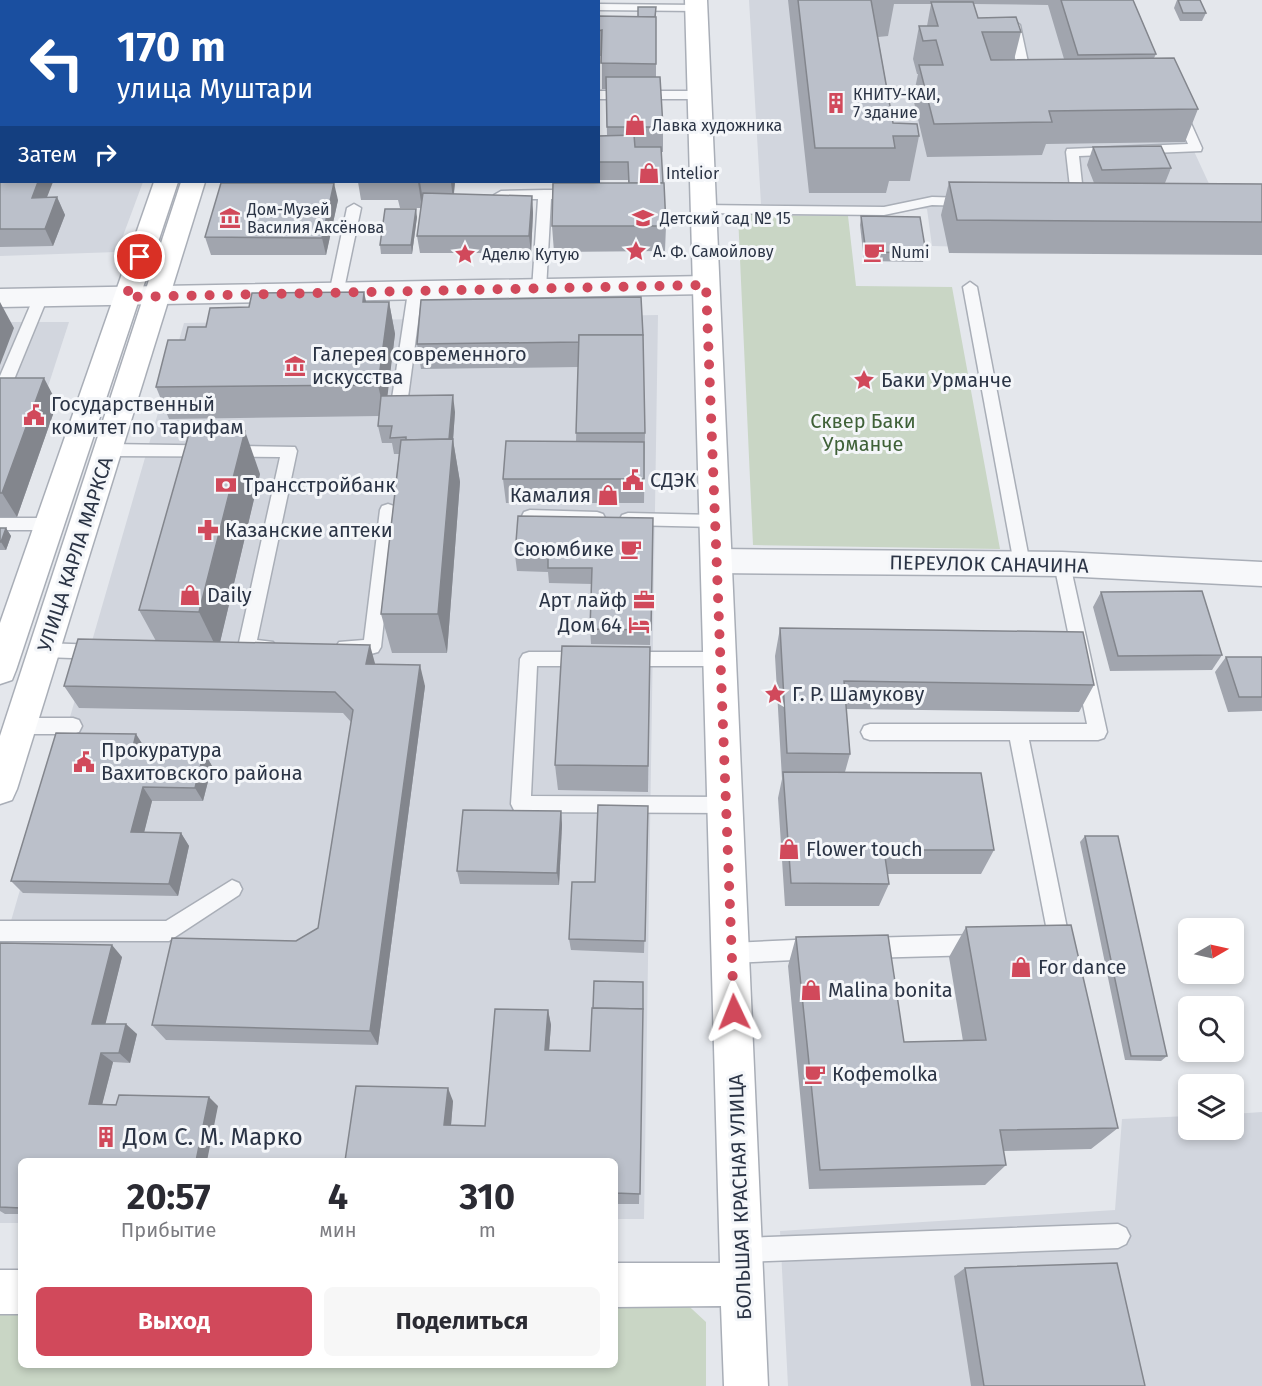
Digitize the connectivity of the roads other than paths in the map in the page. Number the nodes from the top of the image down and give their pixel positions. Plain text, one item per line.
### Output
1 (696, 4) edge
2 (600, 7) edge
3 (1014, 24) edge
4 (1038, 84) edge
5 (1172, 94) edge
6 (600, 95) edge
7 (699, 95) junction
8 (166, 183) edge
9 (193, 183) edge
10 (545, 194) junction
11 (590, 194) edge
12 (501, 195) edge
13 (976, 202) edge
14 (1077, 202) edge
15 (354, 208) dead end
16 (703, 209) junction
17 (706, 285) junction
18 (970, 287) dead end
19 (539, 290) junction
20 (415, 292) junction
21 (336, 294) junction
22 (158, 296) junction
23 (126, 297) junction
24 (0, 298) edge
25 (40, 298) junction
26 (0, 382) edge
27 (399, 405) edge
28 (109, 450) junction
29 (388, 510) dead end
30 (530, 516) edge
31 (715, 521) junction
32 (0, 524) edge
33 (49, 524) junction
34 (717, 561) junction
35 (1022, 564) junction
36 (1062, 564) junction
37 (1262, 574) edge
38 (281, 647) edge
39 (327, 647) edge
40 (44, 650) junction
41 (113, 653) edge
42 (721, 659) junction
43 (0, 670) edge
44 (20, 726) junction
45 (73, 726) dead end
46 (870, 732) dead end
47 (1018, 732) junction
48 (0, 789) edge
49 (726, 805) junction
50 (232, 889) dead end
51 (0, 931) edge
52 (1036, 943) edge
53 (1002, 944) edge
54 (731, 953) junction
55 (1118, 1236) dead end
56 (743, 1267) junction
57 (618, 1285) edge
58 (0, 1292) edge
59 (18, 1292) edge
60 (746, 1386) edge

1 - 2 lane
1 - 7 street, БОЛЬШАЯ КРАСНАЯ УЛИЦА
3 - 4 lane
5 - 14 lane
6 - 7 lane
7 - 16 street, БОЛЬШАЯ КРАСНАЯ УЛИЦА
8 - 23 street, УЛИЦА КАРЛА МАРКСА
9 - 22 street, УЛИЦА КАРЛА МАРКСА
10 - 11 lane
10 - 12 lane
10 - 19 lane
13 - 16 lane
15 - 21 lane
16 - 17 street, БОЛЬШАЯ КРАСНАЯ УЛИЦА
17 - 19 street
17 - 31 street, БОЛЬШАЯ КРАСНАЯ УЛИЦА
18 - 35 lane
19 - 20 street
20 - 21 street
20 - 27 lane
21 - 22 street
22 - 23 street
22 - 28 street, УЛИЦА КАРЛА МАРКСА
23 - 25 street
23 - 33 street, УЛИЦА КАРЛА МАРКСА
24 - 25 street
25 - 26 lane
28 - 38 lane
28 - 40 street, УЛИЦА КАРЛА МАРКСА
29 - 39 lane
30 - 31 lane
31 - 34 street, БОЛЬШАЯ КРАСНАЯ УЛИЦА
32 - 33 lane
33 - 43 street, УЛИЦА КАРЛА МАРКСА
34 - 35 street, ПЕРЕУЛОК САНАЧИНА
34 - 42 street, БОЛЬШАЯ КРАСНАЯ УЛИЦА
35 - 36 street, ПЕРЕУЛОК САНАЧИНА
36 - 37 street, ПЕРЕУЛОК САНАЧИНА
36 - 47 lane
40 - 41 lane
40 - 44 street, УЛИЦА КАРЛА МАРКСА
42 - 49 street, БОЛЬШАЯ КРАСНАЯ УЛИЦА
42 - 49 lane
44 - 45 lane
44 - 48 street, УЛИЦА КАРЛА МАРКСА
46 - 47 lane
47 - 52 lane
49 - 54 street, БОЛЬШАЯ КРАСНАЯ УЛИЦА
50 - 51 lane
53 - 54 lane
54 - 56 street, БОЛЬШАЯ КРАСНАЯ УЛИЦА
55 - 56 lane
56 - 57 street
56 - 60 street, БОЛЬШАЯ КРАСНАЯ УЛИЦА
58 - 59 street

